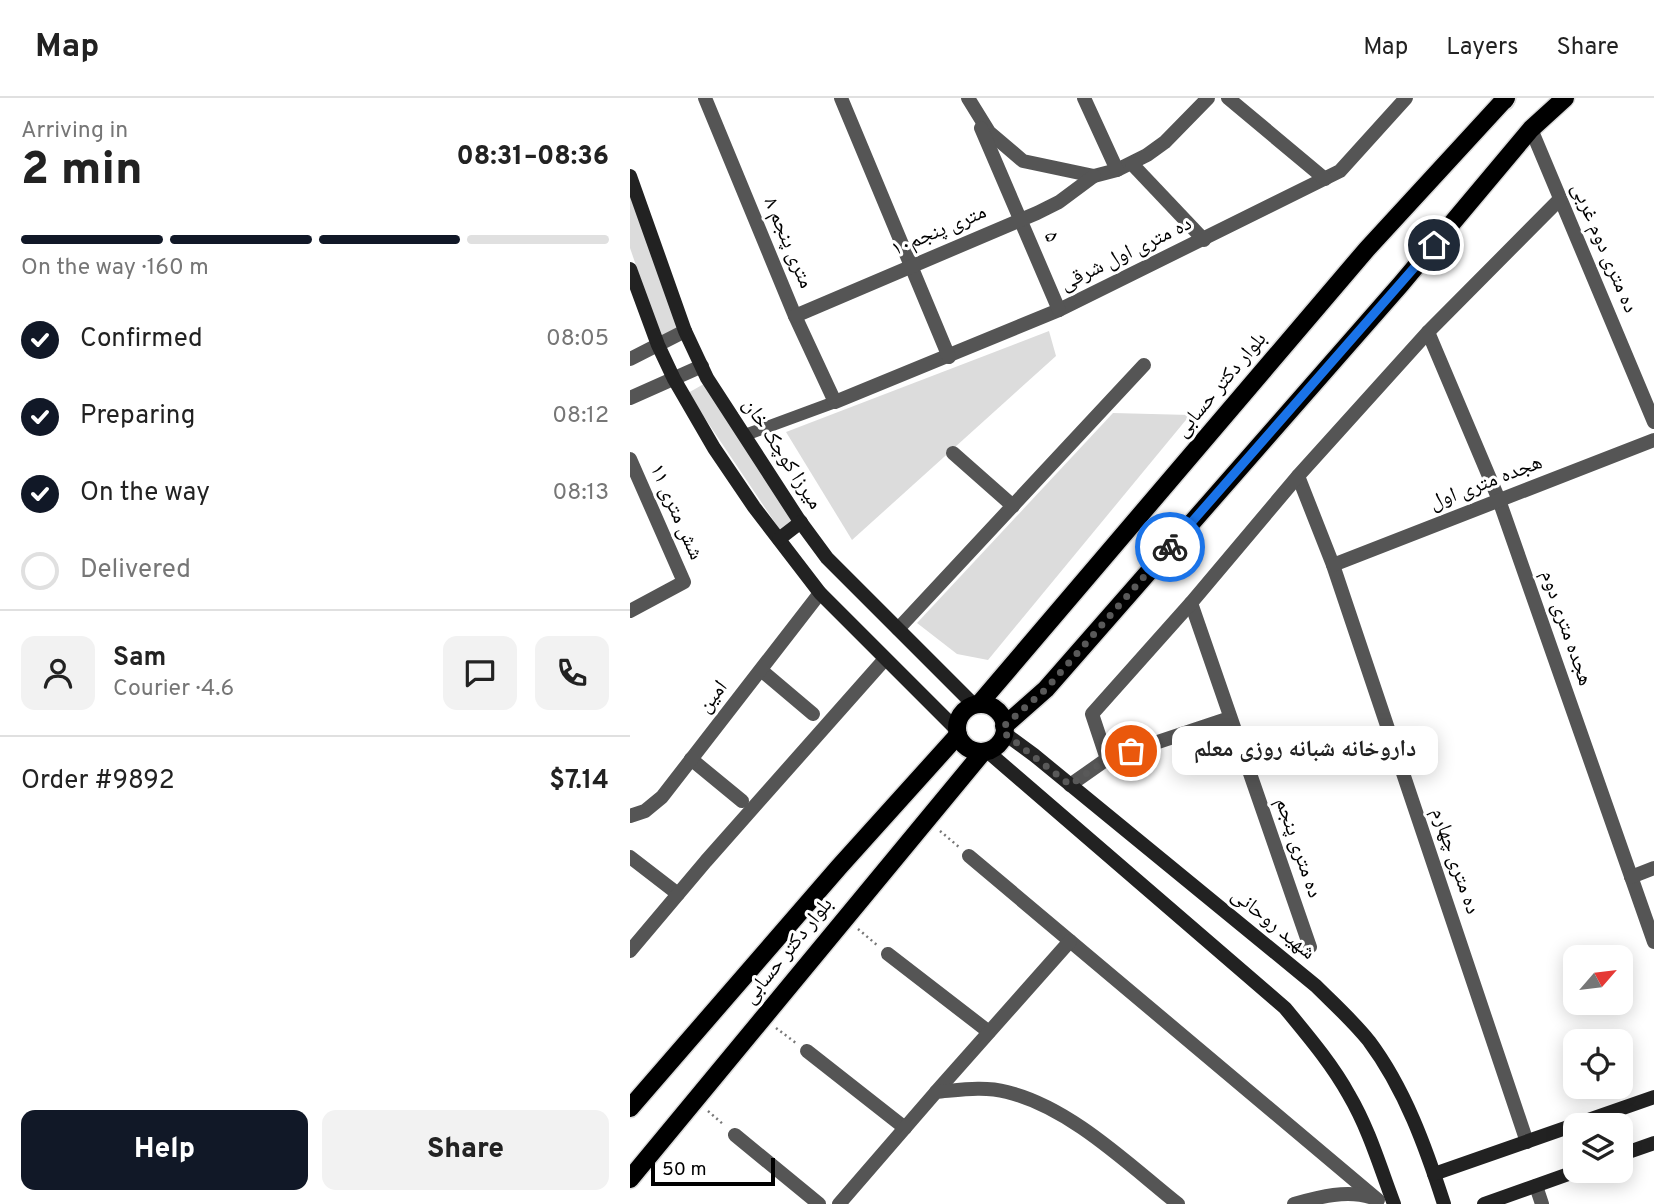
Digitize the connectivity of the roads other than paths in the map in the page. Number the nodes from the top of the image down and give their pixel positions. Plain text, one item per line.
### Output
1 (705, 98) edge
2 (841, 98) edge
3 (1084, 98) edge
4 (1208, 98) edge
5 (1228, 98) edge
6 (1565, 98) edge
7 (1404, 99) edge
8 (1505, 99) edge
9 (970, 103) edge
10 (1531, 129) junction
11 (1132, 164) junction
12 (1117, 170) junction
13 (630, 176) edge
14 (1094, 176) junction
15 (1325, 179) junction
16 (1560, 199) junction
17 (1020, 219) junction
18 (1204, 240) junction
19 (911, 266) junction
20 (630, 269) edge
21 (1059, 310) junction
22 (795, 316) junction
23 (685, 331) junction
24 (1428, 332) junction
25 (658, 345) junction
26 (949, 357) junction
27 (630, 359) edge
28 (1144, 365) dead end
29 (702, 366) junction
30 (674, 379) junction
31 (630, 398) edge
32 (835, 402) junction
33 (1654, 422) edge
34 (744, 435) junction
35 (1654, 440) edge
36 (953, 453) dead end
37 (630, 459) edge
38 (1298, 476) junction
39 (1499, 500) junction
40 (1013, 506) junction
41 (801, 522) junction
42 (779, 539) junction
43 (827, 558) junction
44 (1333, 565) junction
45 (808, 577) junction
46 (820, 593) junction
47 (1191, 604) junction
48 (630, 611) edge
49 (898, 629) junction
50 (885, 659) junction
51 (761, 670) junction
52 (976, 705) junction
53 (813, 714) dead end
54 (1230, 718) junction
55 (1004, 730) junction
56 (958, 733) junction
57 (985, 752) junction
58 (691, 759) junction
59 (1107, 759) junction
60 (1070, 785) junction
61 (742, 802) dead end
62 (630, 816) edge
63 (969, 856) road end
64 (630, 857) edge
65 (1654, 868) edge
66 (1632, 877) junction
67 (678, 894) junction
68 (1070, 941) junction
69 (1654, 942) edge
70 (1310, 947) dead end
71 (630, 951) edge
72 (888, 954) road end
73 (989, 1032) junction
74 (807, 1051) road end
75 (936, 1092) junction
76 (1654, 1097) edge
77 (630, 1108) edge
78 (905, 1128) junction
79 (735, 1135) road end
80 (1527, 1142) junction
81 (1654, 1143) edge
82 (1633, 1150) edge
83 (1434, 1174) junction
84 (1563, 1176) edge
85 (630, 1179) edge
86 (1536, 1186) junction
87 (1381, 1202) edge
88 (819, 1204) edge
89 (839, 1204) edge
90 (1178, 1204) edge
91 (1294, 1204) edge
92 (1394, 1204) edge
93 (1444, 1204) edge
94 (1485, 1204) edge
95 (1542, 1204) edge

1 - 22 street, ۸ متری پنجم
2 - 19 street
3 - 12 street
4 - 11 street
5 - 15 street
6 - 10 main road
7 - 15 street, ده متری اول شرقی
8 - 52 main road, بلوار دکتر حسابی
9 - 14 street
9 - 17 street, ۵
10 - 16 street, ده متری دوم غربی
10 - 55 main road
11 - 12 street
11 - 18 street
12 - 14 street
13 - 23 main road, میرزا کوچک خان
14 - 17 street, ۱۰متری پنجم
15 - 18 street, ده متری اول شرقی
16 - 24 street
16 - 33 street, ده متری دوم غربی
17 - 19 street, ۱۰متری پنجم
17 - 21 street, ۵
18 - 21 street, ده متری اول شرقی
19 - 22 street, ۱۰متری پنجم
19 - 26 street
20 - 25 main road
21 - 26 street, ده متری اول شرقی
22 - 32 street, ۸ متری پنجم
23 - 25 street
23 - 29 main road, میرزا کوچک خان
24 - 38 street
24 - 39 street, هجده متری دوم
25 - 27 street
25 - 30 main road
26 - 32 street, ده متری اول شرقی
28 - 40 street
29 - 30 street
29 - 34 main road, میرزا کوچک خان
30 - 31 street
30 - 42 main road
32 - 34 street
34 - 41 main road, میرزا کوچک خان
35 - 39 street, هجده متری اول
36 - 40 street
37 - 48 street, شش متری ۱۱
38 - 44 street, ده متری چهارم
38 - 47 street
39 - 44 street, هجده متری اول
39 - 66 street, هجده متری دوم
40 - 49 street
41 - 42 main road
41 - 43 main road, میرزا کوچک خان
42 - 45 main road
43 - 45 main road
43 - 49 main road, میرزا کوچک خان
44 - 80 street, ده متری چهارم
45 - 46 main road
46 - 50 main road
46 - 51 street, امین
47 - 54 street, ده متری پنجم
47 - 59 street
49 - 52 main road, میرزا کوچک خان
50 - 56 main road
50 - 67 street
51 - 53 street
51 - 58 street, امین
52 - 55 main road
52 - 56 main road
54 - 59 street
54 - 70 street, ده متری پنجم
55 - 57 main road
55 - 60 main road, شهید روحانی
56 - 57 main road
56 - 77 main road, بلوار دکتر حسابی
57 - 85 main road, بلوار دکتر حسابی
57 - 92 main road
58 - 61 street
58 - 62 street, امین
59 - 60 street
60 - 83 main road, شهید روحانی
63 - 68 street
64 - 67 street
65 - 66 street
66 - 69 street, هجده متری دوم
67 - 71 street
68 - 73 street
68 - 87 street
72 - 73 street
73 - 75 street
74 - 78 street
75 - 78 street
75 - 90 street
76 - 80 main road
78 - 89 street
79 - 88 street
80 - 83 main road
81 - 82 main road
83 - 93 main road, شهید روحانی
84 - 86 main road
86 - 94 main road
86 - 95 street
87 - 91 street

